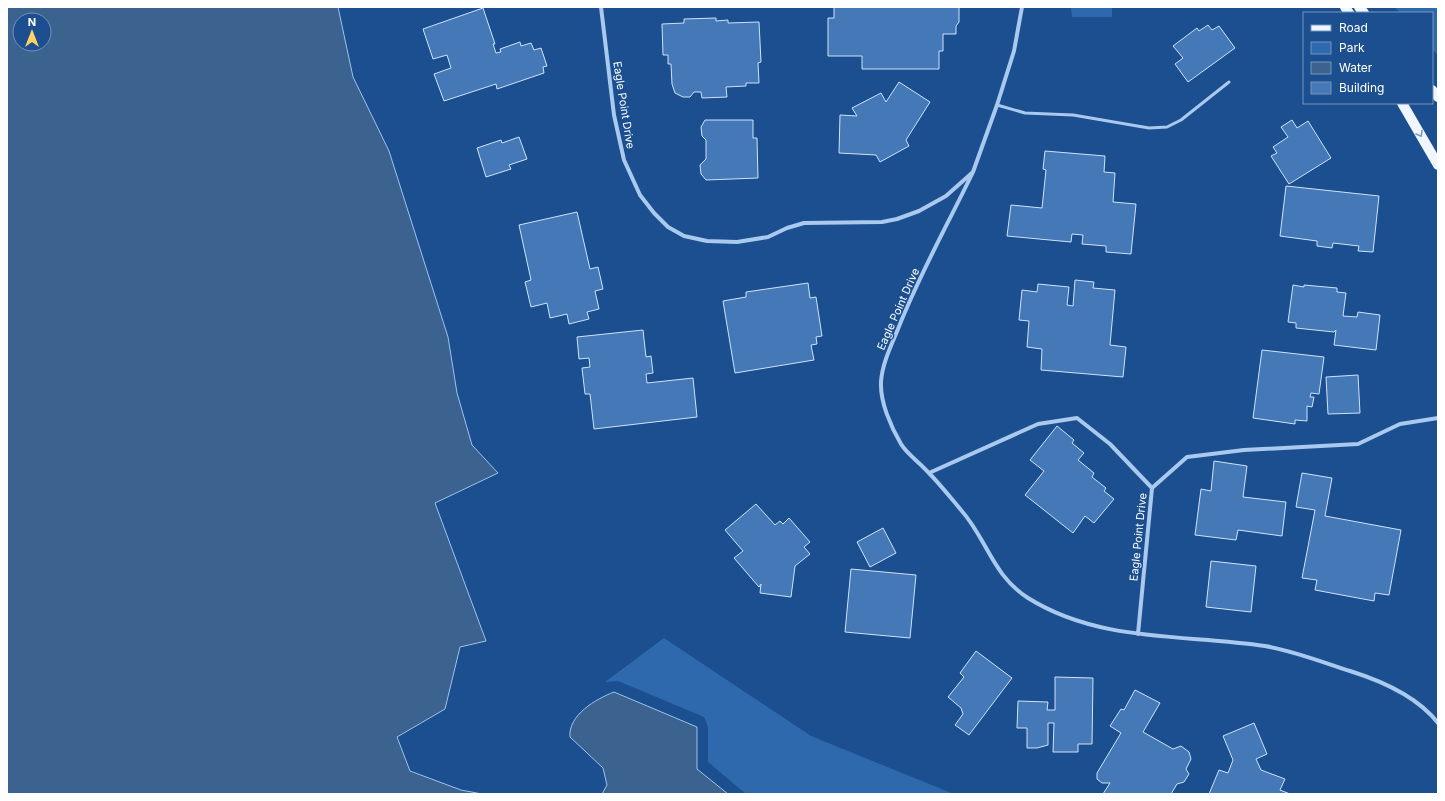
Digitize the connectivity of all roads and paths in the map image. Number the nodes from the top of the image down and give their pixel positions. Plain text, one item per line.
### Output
1 (601, 7) edge
2 (1022, 7) edge
3 (1229, 82) dead end
4 (1403, 104) edge
5 (997, 105) junction
6 (1438, 165) edge
7 (973, 172) junction
8 (1438, 418) edge
9 (929, 473) junction
10 (1152, 488) junction
11 (1138, 634) junction
12 (1438, 723) edge

1 - 7 street, Eagle Point Drive
2 - 5 street, Eagle Point Drive
3 - 5 lane
4 -> 6 main road
5 - 7 street, Eagle Point Drive
7 - 9 street, Eagle Point Drive
8 - 10 street
9 - 10 street, Eagle Point Drive
9 - 11 street, Eagle Point Drive
10 - 11 street, Eagle Point Drive
11 - 12 street, Eagle Point Drive

